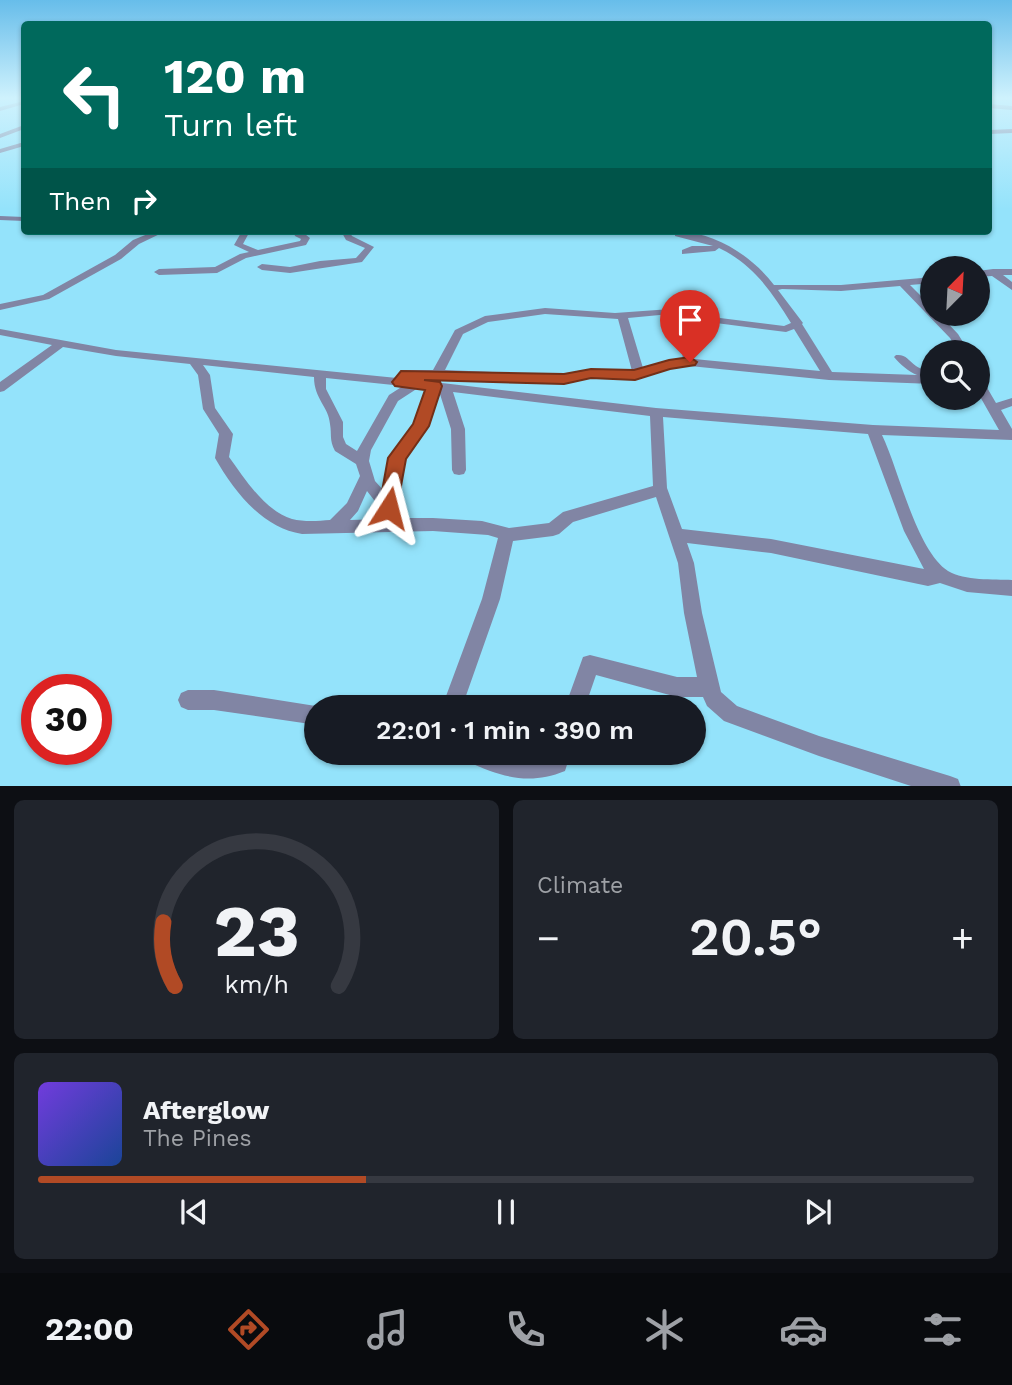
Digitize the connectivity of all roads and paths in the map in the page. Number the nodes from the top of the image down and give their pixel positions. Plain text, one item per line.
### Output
1 (21, 145) edge
2 (0, 150) edge
3 (0, 218) edge
4 (21, 219) edge
5 (153, 235) edge
6 (244, 235) edge
7 (300, 235) edge
8 (347, 235) edge
9 (684, 235) edge
10 (730, 250) junction
11 (264, 252) junction
12 (685, 252) dead end
13 (262, 267) dead end
14 (159, 272) dead end
15 (990, 272) edge
16 (993, 272) junction
17 (1012, 272) edge
18 (920, 282) edge
19 (904, 284) junction
20 (1012, 287) edge
21 (771, 288) junction
22 (0, 307) edge
23 (681, 310) dead end
24 (622, 315) junction
25 (720, 321) dead end
26 (798, 323) junction
27 (700, 329) dead end
28 (0, 332) edge
29 (957, 340) edge
30 (60, 344) junction
31 (900, 357) dead end
32 (193, 360) junction
33 (690, 362) junction
34 (920, 372) edge
35 (320, 374) junction
36 (639, 374) junction
37 (829, 376) junction
38 (920, 379) edge
39 (400, 382) junction
40 (439, 382) junction
41 (416, 384) junction
42 (0, 388) edge
43 (1012, 402) edge
44 (990, 403) edge
45 (993, 408) junction
46 (656, 412) junction
47 (873, 430) junction
48 (1010, 435) edge
49 (362, 461) junction
50 (460, 470) dead end
51 (367, 476) junction
52 (661, 490) junction
53 (389, 508) junction
54 (334, 527) junction
55 (387, 527) junction
56 (507, 535) junction
57 (678, 535) junction
58 (940, 576) junction
59 (1012, 587) edge
60 (709, 687) junction
61 (456, 695) edge
62 (579, 695) edge
63 (188, 700) dead end
64 (304, 713) edge
65 (507, 765) edge
66 (553, 765) edge
67 (950, 786) edge

1 - 2 street
3 - 4 street
5 - 22 street
6 - 11 street
7 - 11 street
8 - 13 street
9 - 10 street
10 - 12 street
10 - 21 street
11 - 14 street
15 - 16 street
16 - 17 street
16 - 20 street
18 - 19 street
19 - 21 street
19 - 29 street
21 - 26 street
23 - 24 street
24 - 36 street
24 - 40 street
25 - 26 street
26 - 37 street
27 - 33 street
28 - 30 street
30 - 32 street
30 - 42 street
31 - 34 street
32 - 35 street
32 - 54 street
33 - 36 street
33 - 37 street
35 - 39 street
35 - 49 street
36 - 40 street
37 - 38 street
39 - 40 street
39 - 41 street
40 - 41 street
40 - 46 street
40 - 50 street
40 - 53 street
41 - 49 street
43 - 45 street
44 - 45 street
45 - 48 street
46 - 47 street
46 - 52 street
47 - 48 street
47 - 58 street
49 - 51 street
51 - 53 street
51 - 54 street
52 - 56 street
52 - 57 street
53 - 55 street
54 - 55 street
55 - 56 street
56 - 61 street
57 - 58 street
57 - 60 street
58 - 59 street
60 - 62 street
60 - 67 street
63 - 64 street
65 - 66 street

